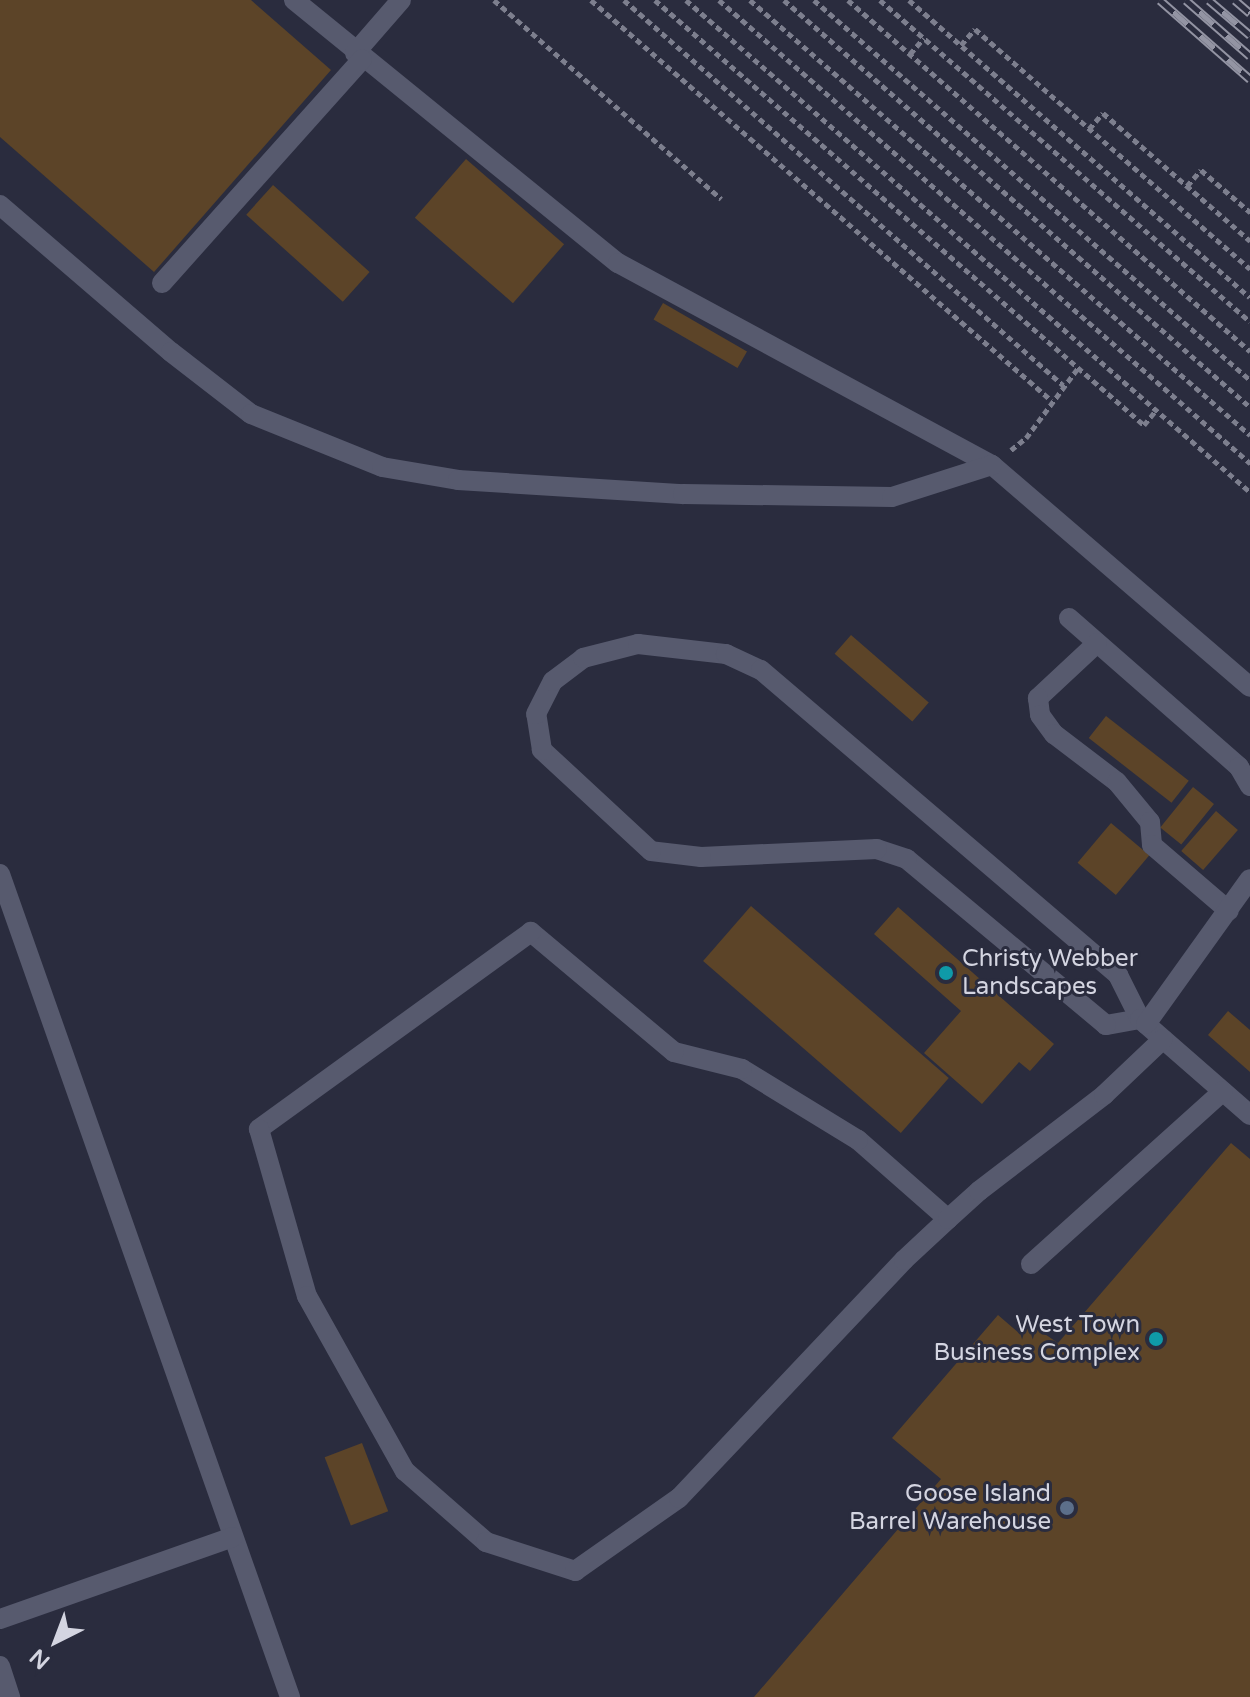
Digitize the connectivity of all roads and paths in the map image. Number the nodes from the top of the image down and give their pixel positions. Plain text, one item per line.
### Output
1 (294, 0) edge
2 (401, 0) edge
3 (494, 0) edge
4 (591, 0) edge
5 (624, 0) edge
6 (655, 0) edge
7 (686, 0) edge
8 (719, 0) edge
9 (750, 0) edge
10 (784, 0) edge
11 (814, 0) edge
12 (848, 0) edge
13 (880, 0) edge
14 (909, 0) edge
15 (924, 38) junction
16 (961, 45) junction
17 (910, 54) junction
18 (358, 56) junction
19 (1089, 129) junction
20 (1187, 186) junction
21 (721, 199) dead end
22 (0, 205) edge
23 (1250, 212) edge
24 (1250, 241) edge
25 (1250, 269) edge
26 (162, 283) dead end
27 (1250, 297) edge
28 (1250, 322) edge
29 (1250, 351) edge
30 (1078, 368) junction
31 (1250, 380) edge
32 (1063, 385) junction
33 (1051, 400) junction
34 (1250, 407) edge
35 (1156, 410) junction
36 (1250, 435) edge
37 (1250, 463) edge
38 (992, 465) junction
39 (1250, 492) edge
40 (1069, 618) dead end
41 (1097, 643) junction
42 (1250, 687) edge
43 (1250, 786) edge
44 (0, 874) edge
45 (1250, 879) edge
46 (1229, 911) junction
47 (1143, 1022) junction
48 (1163, 1039) junction
49 (1223, 1091) junction
50 (1250, 1115) edge
51 (948, 1219) junction
52 (1031, 1264) dead end
53 (233, 1537) junction
54 (0, 1619) edge
55 (0, 1666) edge
56 (10, 1697) edge
57 (290, 1697) edge

1 - 18 street
2 - 18 street
3 - 21 path
4 - 33 path
5 - 32 path
6 - 30 path
7 - 35 path
8 - 37 path
9 - 36 path
10 - 34 path
11 - 31 path
12 - 17 path
13 - 15 path
14 - 16 path
15 - 17 path
15 - 28 path
16 - 19 path
16 - 27 path
17 - 29 path
18 - 26 street
18 - 38 street
19 - 20 path
19 - 25 path
20 - 23 path
20 - 24 path
22 - 38 street
30 - 32 path
30 - 35 path
32 - 33 path
33 - 38 path
35 - 39 path
38 - 42 street
40 - 41 street
41 - 43 street
41 - 46 street
44 - 53 street
45 - 46 street
46 - 47 street
47 - 47 street
47 - 48 street
48 - 49 street
48 - 51 street
49 - 50 street
49 - 52 street
51 - 51 street
53 - 54 street
53 - 57 street
55 - 56 street

